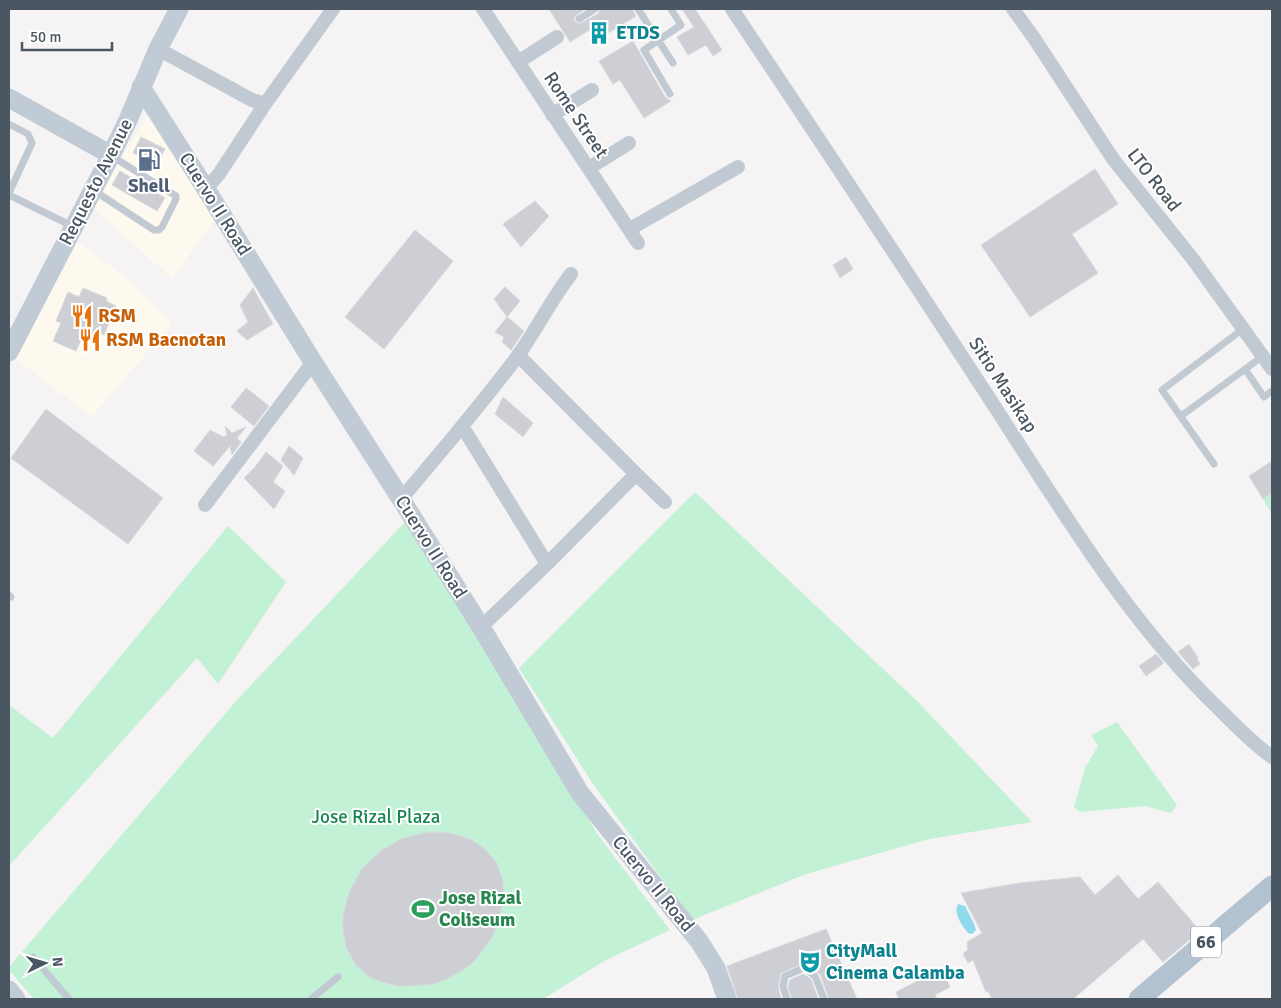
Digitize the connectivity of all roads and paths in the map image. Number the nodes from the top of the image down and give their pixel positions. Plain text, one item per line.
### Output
1 (179, 9) edge
2 (333, 9) edge
3 (483, 9) edge
4 (595, 9) edge
5 (638, 9) edge
6 (671, 9) edge
7 (732, 9) edge
8 (1013, 9) edge
9 (579, 20) dead end
10 (557, 37) dead end
11 (658, 40) junction
12 (158, 49) junction
13 (518, 62) junction
14 (673, 63) dead end
15 (141, 87) junction
16 (592, 90) dead end
17 (670, 94) dead end
18 (9, 98) edge
19 (265, 104) junction
20 (552, 115) junction
21 (9, 124) edge
22 (629, 143) dead end
23 (111, 155) junction
24 (738, 167) dead end
25 (589, 168) junction
26 (206, 189) junction
27 (93, 190) junction
28 (9, 194) edge
29 (74, 226) junction
30 (630, 229) junction
31 (638, 242) dead end
32 (571, 274) dead end
33 (1243, 330) junction
34 (9, 352) edge
35 (518, 355) junction
36 (1263, 356) junction
37 (313, 362) junction
38 (1245, 369) junction
39 (1272, 370) edge
40 (1272, 391) edge
41 (1181, 416) junction
42 (462, 426) junction
43 (1214, 464) dead end
44 (636, 474) junction
45 (401, 499) junction
46 (665, 502) dead end
47 (205, 505) dead end
48 (547, 564) junction
49 (481, 627) junction
50 (1272, 757) edge
51 (1272, 886) edge
52 (33, 956) dead end
53 (338, 977) dead end
54 (9, 990) edge
55 (16, 999) edge
56 (69, 999) edge
57 (311, 999) edge
58 (726, 999) edge
59 (787, 999) edge
60 (824, 999) edge
61 (1139, 999) edge

1 - 12 street, Requesto Avenue
2 - 19 street
3 - 13 street, Rome Street
4 - 9 lane
5 - 11 lane
6 - 11 lane
7 - 50 street, Sitio Masikap
8 - 33 street, LTO Road
10 - 13 street
11 - 14 lane
11 - 17 lane
12 - 15 street, Requesto Avenue
12 - 19 street
13 - 20 street, Rome Street
15 - 23 street, Requesto Avenue
15 - 26 street, Cuervo II Road
16 - 20 street
18 - 23 street
19 - 26 street
20 - 25 street, Rome Street
21 - 28 lane
22 - 25 street
23 - 27 street, Requesto Avenue
23 - 27 lane
24 - 30 street
25 - 30 street, Rome Street
26 - 37 street, Cuervo II Road
27 - 29 street, Requesto Avenue
28 - 29 lane
29 - 34 street, Requesto Avenue
30 - 31 street, Rome Street
32 - 35 street
33 - 36 street, LTO Road
33 - 41 lane
35 - 42 street
35 - 44 street
36 - 38 lane
36 - 39 street, LTO Road
37 - 45 street, Cuervo II Road
37 - 47 street
38 - 40 lane
38 - 41 lane
41 - 43 lane
42 - 45 street
42 - 48 street
44 - 46 street
44 - 48 street
45 - 49 street, Cuervo II Road
48 - 49 street
49 - 58 street, Cuervo II Road
51 - 61 main road, 66
52 - 56 lane
53 - 57 lane
54 - 55 street
59 - 60 lane

